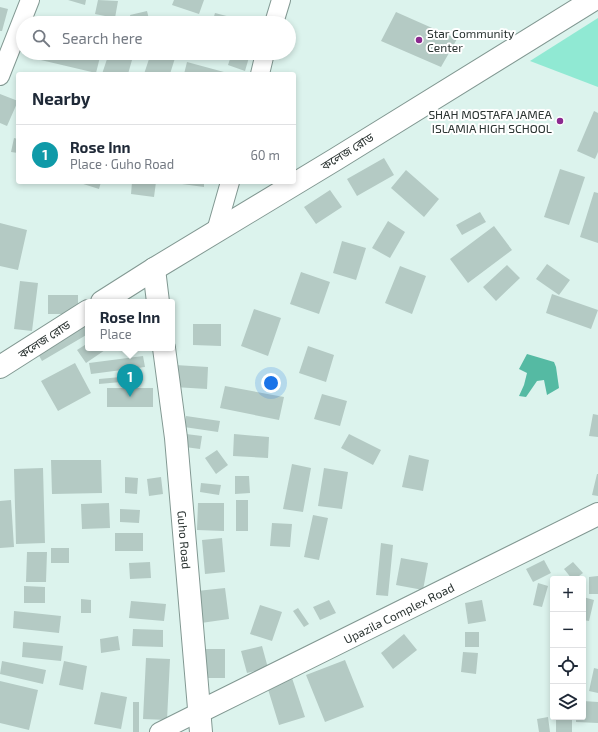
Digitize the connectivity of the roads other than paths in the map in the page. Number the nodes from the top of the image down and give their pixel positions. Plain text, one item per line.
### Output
1 (30, 0) edge
2 (281, 0) edge
3 (593, 0) edge
4 (24, 16) edge
5 (276, 16) edge
6 (16, 35) edge
7 (263, 60) edge
8 (260, 72) edge
9 (0, 76) edge
10 (296, 182) edge
11 (229, 184) edge
12 (293, 184) edge
13 (216, 231) junction
14 (154, 269) junction
15 (107, 299) edge
16 (158, 299) edge
17 (85, 313) edge
18 (164, 351) edge
19 (0, 367) edge
20 (598, 514) edge
21 (200, 722) edge
22 (160, 732) edge

1 - 4 street
2 - 5 street
3 - 10 main road, কলেজ রোড
6 - 9 street
7 - 8 street
11 - 13 street
12 - 13 main road, কলেজ রোড
13 - 14 main road, কলেজ রোড
14 - 15 main road, কলেজ রোড
14 - 16 main road
17 - 19 main road, কলেজ রোড
18 - 21 main road, Guho Road
20 - 21 main road, Upazila Complex Road
21 - 22 street

